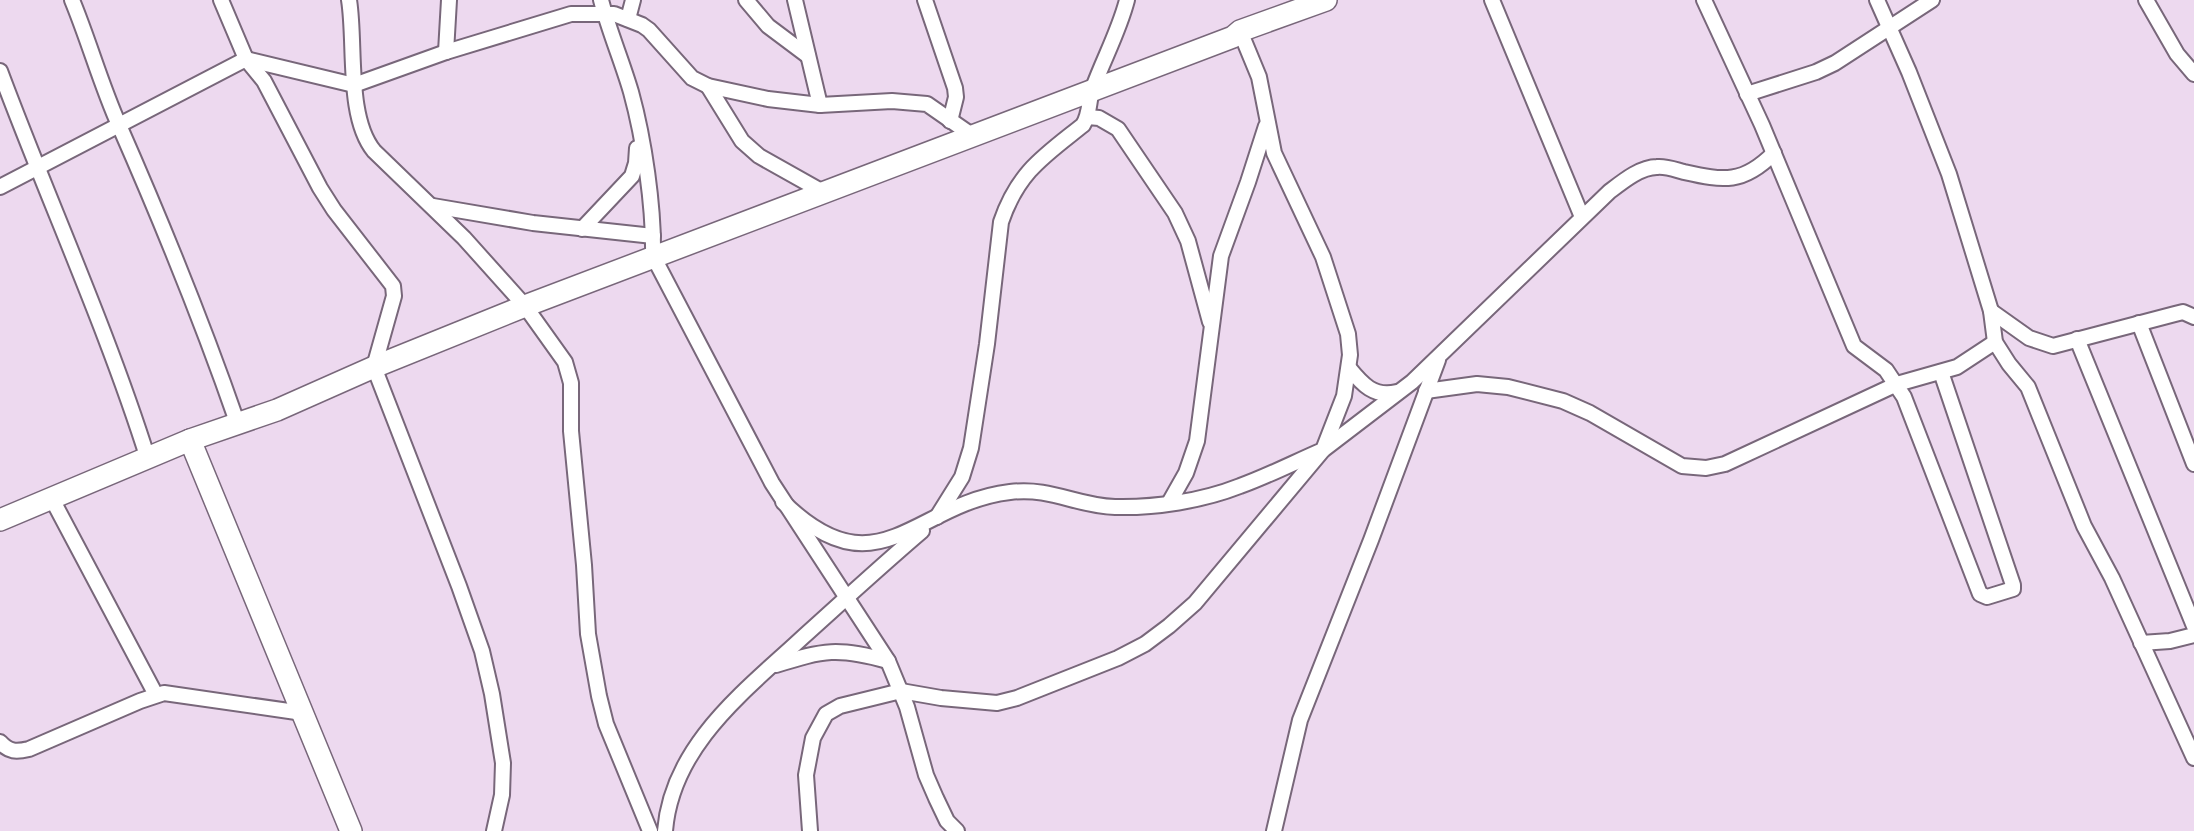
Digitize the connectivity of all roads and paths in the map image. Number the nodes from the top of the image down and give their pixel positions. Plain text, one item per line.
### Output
1 (72, 0) edge
2 (221, 0) edge
3 (349, 0) edge
4 (449, 0) edge
5 (633, 0) edge
6 (746, 0) edge
7 (795, 0) edge
8 (925, 0) edge
9 (1127, 0) edge
10 (1326, 0) edge
11 (1492, 0) edge
12 (1704, 0) edge
13 (1877, 0) edge
14 (1932, 0) edge
15 (2147, 0) edge
16 (603, 7) edge
17 (628, 19) junction
18 (1890, 28) junction
19 (1240, 31) junction
20 (446, 52) junction
21 (808, 56) junction
22 (246, 59) junction
23 (0, 71) edge
24 (2194, 74) edge
25 (354, 85) junction
26 (708, 86) junction
27 (1091, 92) junction
28 (1747, 94) junction
29 (820, 105) junction
30 (1088, 117) junction
31 (950, 121) junction
32 (1267, 121) junction
33 (638, 122) junction
34 (118, 124) junction
35 (973, 136) junction
36 (1774, 153) junction
37 (38, 167) junction
38 (0, 187) edge
39 (823, 192) junction
40 (433, 206) junction
41 (1582, 217) junction
42 (582, 229) junction
43 (653, 246) junction
44 (525, 306) junction
45 (1991, 312) junction
46 (2194, 317) edge
47 (2139, 323) junction
48 (1212, 330) junction
49 (2077, 340) junction
50 (1995, 342) junction
51 (1440, 355) junction
52 (374, 367) junction
53 (1349, 368) junction
54 (1941, 372) junction
55 (1897, 384) junction
56 (1426, 391) junction
57 (1399, 392) junction
58 (237, 422) junction
59 (190, 440) junction
60 (1323, 450) junction
61 (148, 459) junction
62 (2194, 464) edge
63 (52, 499) junction
64 (783, 502) junction
65 (1169, 503) junction
66 (936, 519) junction
67 (0, 520) edge
68 (846, 599) junction
69 (2194, 626) edge
70 (2194, 635) edge
71 (2141, 643) junction
72 (888, 661) junction
73 (771, 667) junction
74 (901, 691) junction
75 (156, 695) junction
76 (303, 713) junction
77 (0, 742) edge
78 (2194, 758) edge
79 (351, 831) edge
80 (494, 831) edge
81 (650, 831) edge
82 (665, 831) edge
83 (810, 831) edge
84 (957, 831) edge
85 (1274, 831) edge

1 - 34 street
2 - 22 street
3 - 25 street
4 - 20 street
5 - 17 street
6 - 21 street
7 - 21 street
8 - 31 street
9 - 27 street
10 - 19 street
11 - 41 street
12 - 28 street
13 - 18 street
14 - 18 street
15 - 24 street
16 - 17 street
16 - 20 street
16 - 33 street
17 - 26 street
18 - 28 street
18 - 45 street
19 - 27 street
19 - 32 street
20 - 25 street
21 - 29 street
22 - 25 street
22 - 34 street
22 - 52 street
23 - 37 street
25 - 40 street
26 - 29 street
26 - 39 street
27 - 30 street
27 - 35 street
28 - 36 street
29 - 31 street
30 - 48 street
30 - 66 street
31 - 35 street
32 - 48 street
32 - 53 street
33 - 42 street
33 - 43 street
34 - 37 street
34 - 58 street
35 - 39 street
36 - 41 street
36 - 55 street
37 - 38 street
37 - 61 street
39 - 43 street
40 - 42 street
40 - 44 street
41 - 51 street
42 - 43 street
43 - 44 street
43 - 64 street
44 - 52 street
44 - 81 street
45 - 49 street
45 - 50 street
46 - 47 street
47 - 49 street
47 - 62 street
48 - 65 street
49 - 69 street
50 - 54 street
50 - 71 street
51 - 56 street
51 - 57 street
52 - 58 street
52 - 80 street
53 - 57 street
53 - 60 street
54 - 55 street
54 - 55 street
55 - 56 street
56 - 85 street
57 - 60 street
58 - 59 street
59 - 61 street
59 - 76 street
60 - 65 street
60 - 74 street
61 - 63 street
63 - 67 street
63 - 75 street
64 - 66 street
64 - 68 street
65 - 66 street
66 - 68 street
68 - 72 street
68 - 73 street
70 - 71 street
71 - 78 street
72 - 73 street
72 - 74 street
73 - 82 street
74 - 83 street
74 - 84 street
75 - 76 street
75 - 77 street
76 - 79 street

